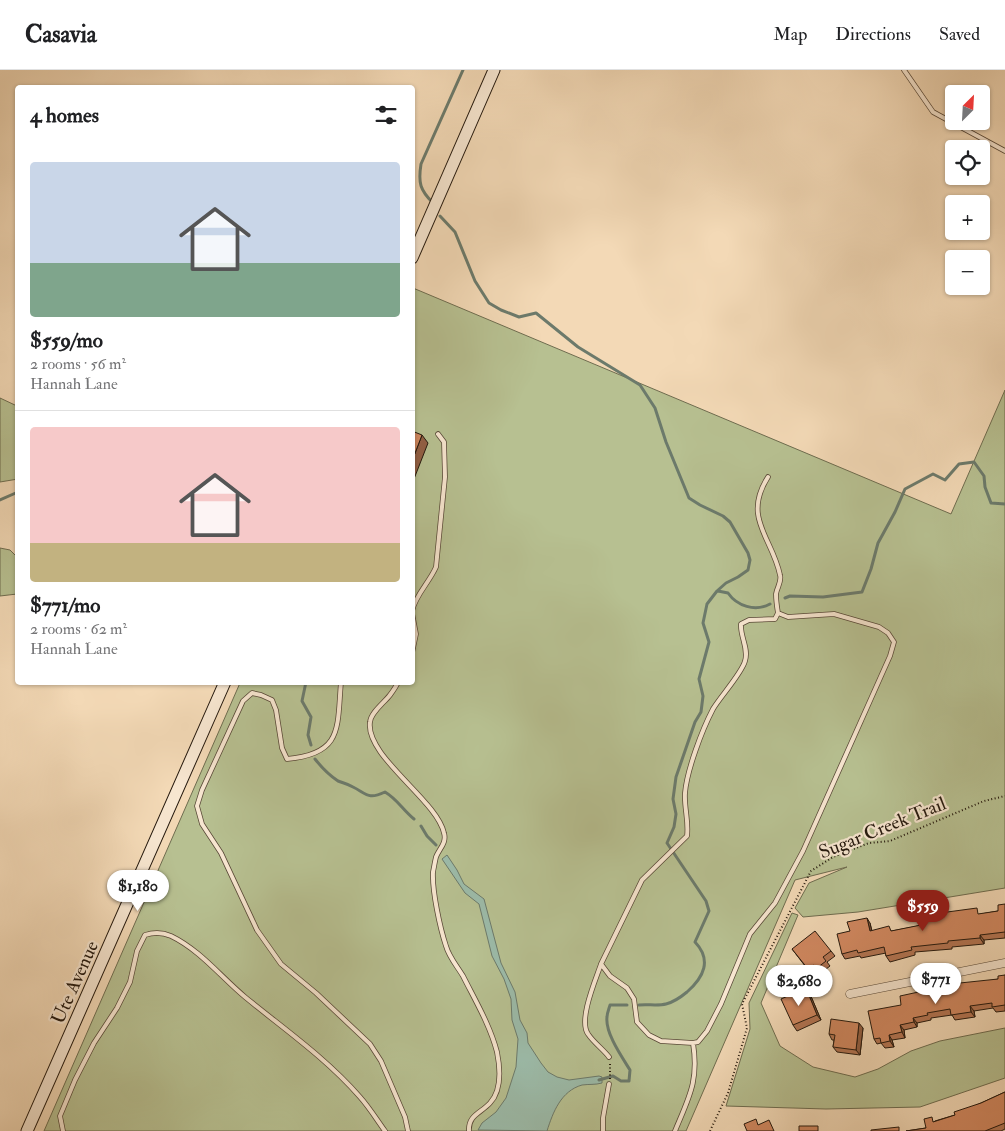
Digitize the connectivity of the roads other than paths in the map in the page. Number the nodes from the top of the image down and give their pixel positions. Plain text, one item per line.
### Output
1 (494, 70) edge
2 (904, 70) edge
3 (1005, 151) edge
4 (415, 251) edge
5 (438, 434) dead end
6 (768, 477) dead end
7 (415, 600) edge
8 (778, 613) junction
9 (224, 685) edge
10 (341, 685) edge
11 (396, 685) edge
12 (1005, 963) edge
13 (601, 964) junction
14 (850, 994) dead end
15 (694, 1043) junction
16 (610, 1057) road end
17 (609, 1084) road end
18 (27, 1131) edge
19 (63, 1131) edge
20 (385, 1131) edge
21 (408, 1131) edge
22 (469, 1131) edge
23 (602, 1131) edge
24 (675, 1131) edge

1 - 4 main road
2 - 3 lane
5 - 7 lane
6 - 8 lane
8 - 13 lane
8 - 15 lane
9 - 18 main road, Ute Avenue
10 - 21 lane
11 - 22 lane
12 - 14 street
13 - 15 lane
13 - 16 lane
15 - 24 lane
17 - 23 lane
19 - 20 lane

